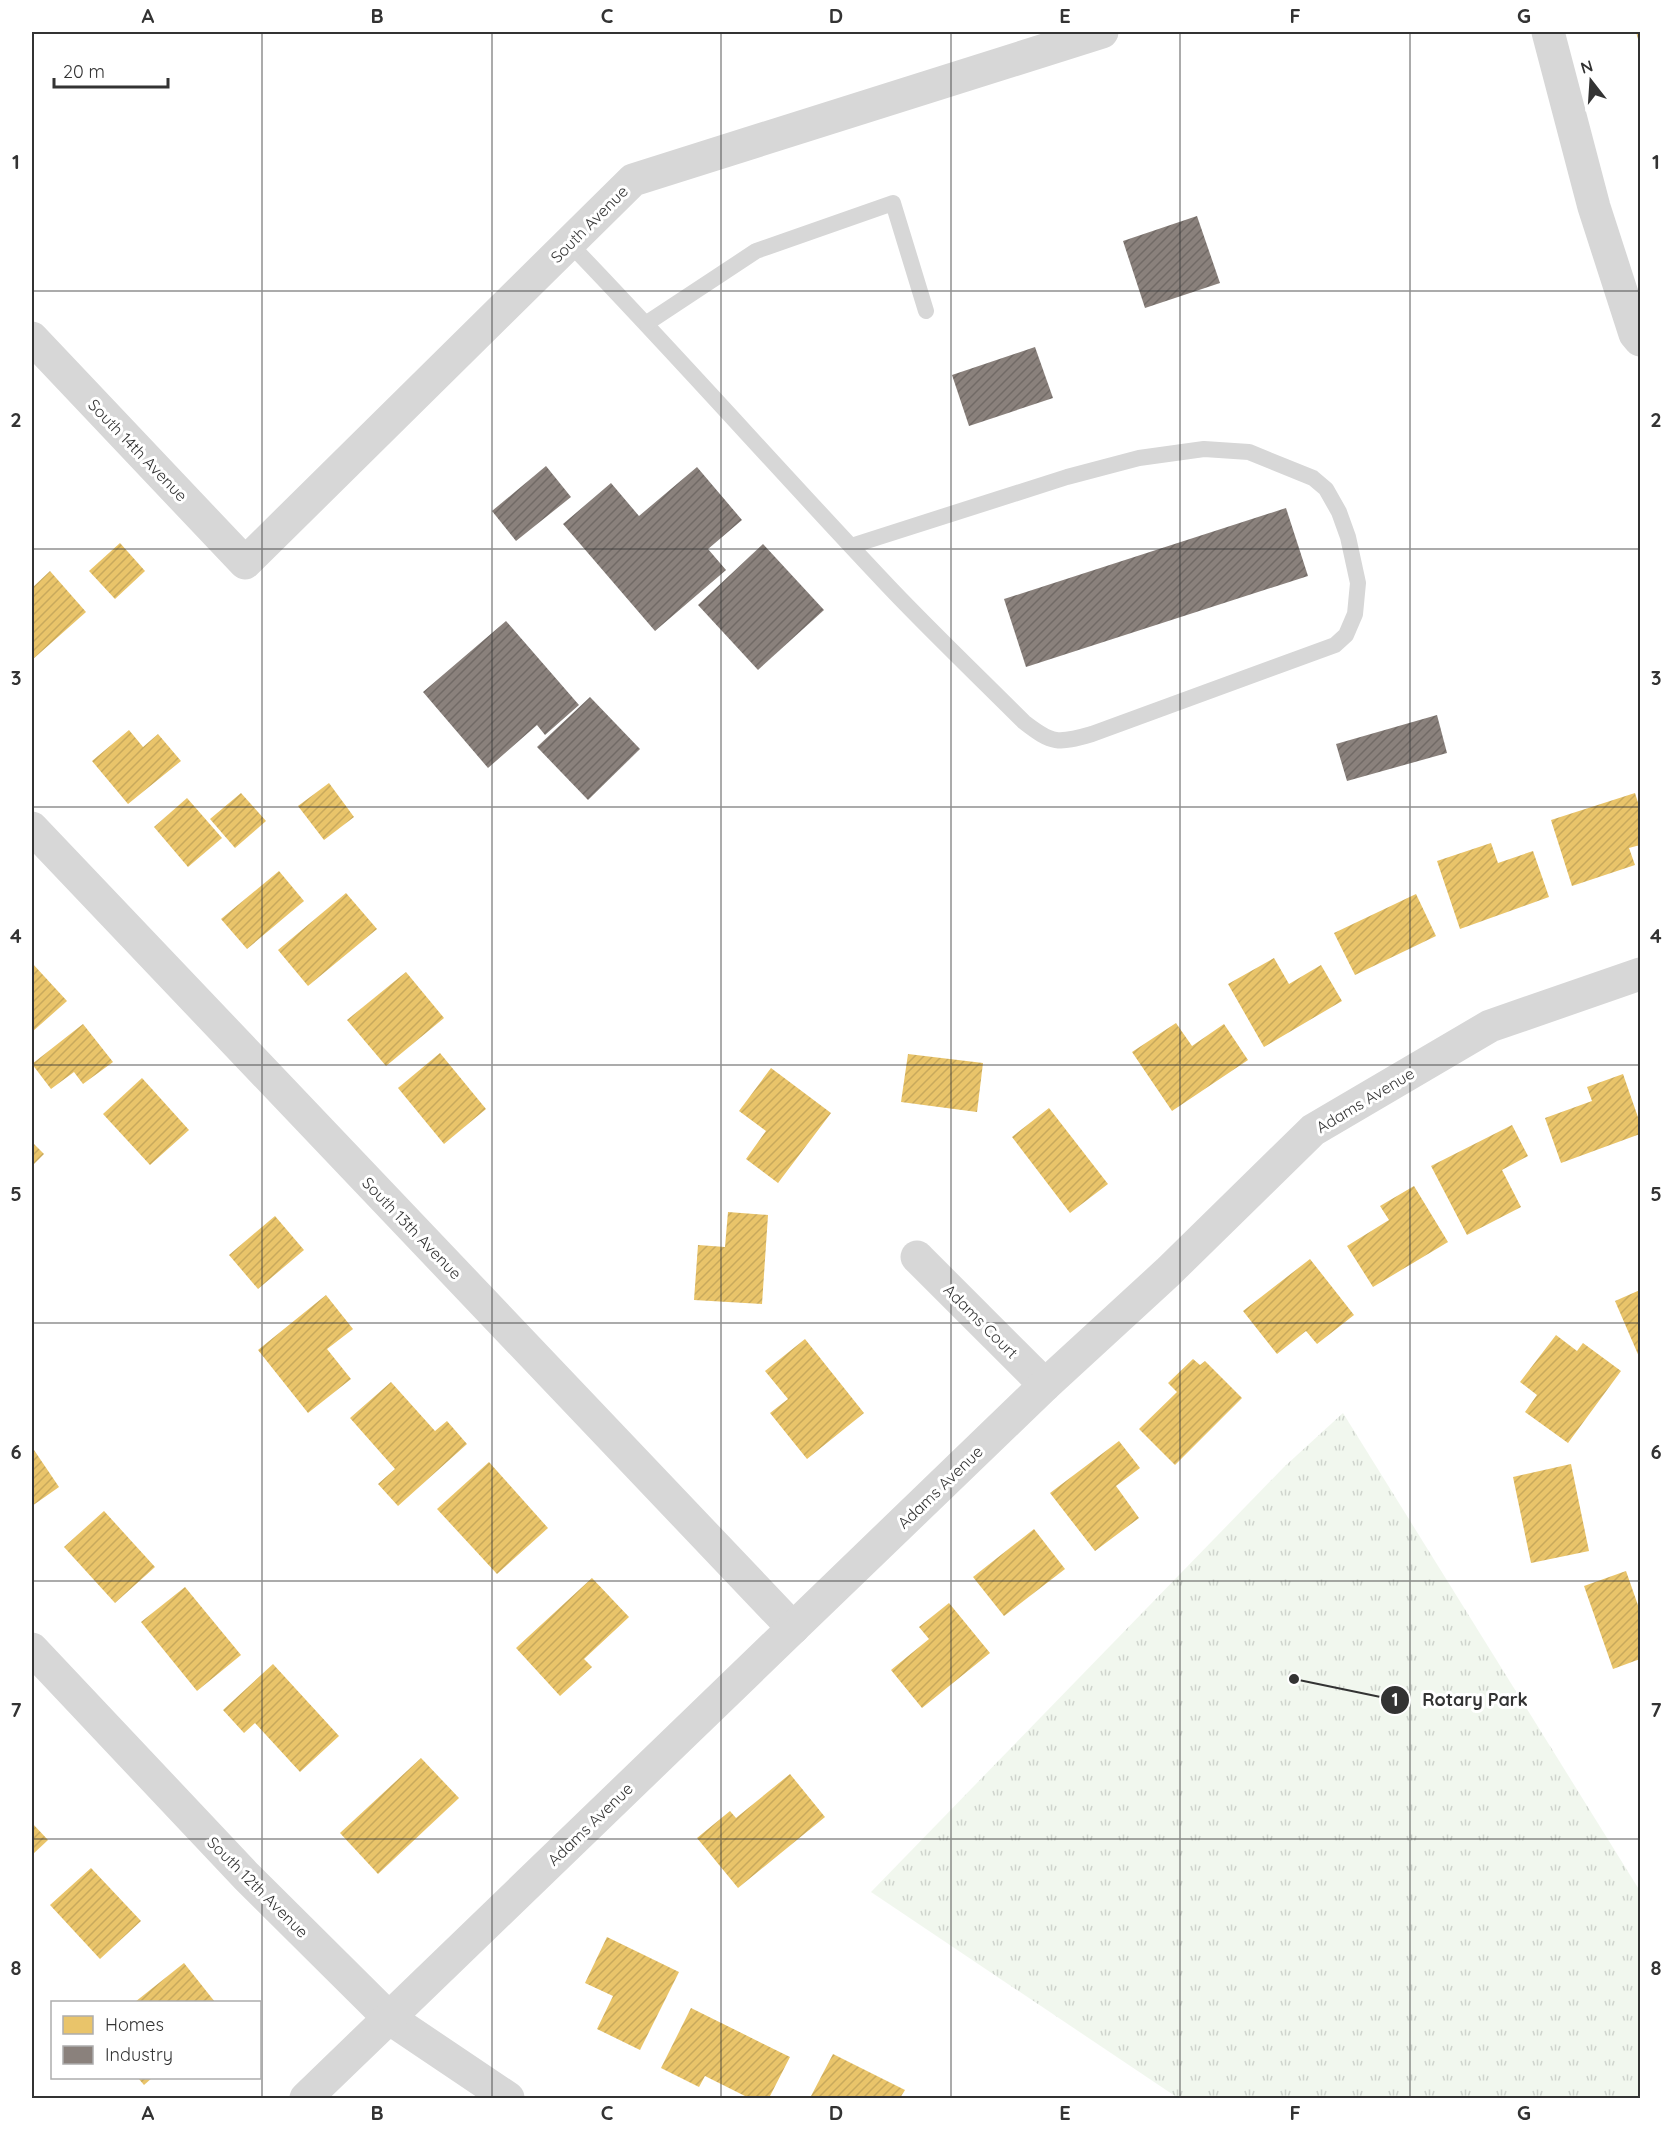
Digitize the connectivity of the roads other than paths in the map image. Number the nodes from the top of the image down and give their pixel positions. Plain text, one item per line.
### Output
1 (1102, 32) edge
2 (1548, 32) edge
3 (569, 243) junction
4 (926, 311) dead end
5 (647, 323) junction
6 (32, 338) edge
7 (1641, 340) edge
8 (851, 546) junction
9 (245, 563) joint
10 (32, 828) edge
11 (1641, 974) edge
12 (917, 1257) dead end
13 (1045, 1385) junction
14 (793, 1628) junction
15 (32, 1649) edge
16 (389, 2018) junction
17 (306, 2098) edge
18 (508, 2098) edge

1 - 3 street, South Avenue
2 - 7 street
3 - 5 lane
3 - 9 street, South Avenue
4 - 5 lane
5 - 8 lane
6 - 9 street, South 14th Avenue
8 - 8 lane
10 - 14 street, South 13th Avenue
11 - 13 street, Adams Avenue
12 - 13 street, Adams Court
13 - 14 street, Adams Avenue
14 - 16 street, Adams Avenue
15 - 16 street, South 12th Avenue
16 - 17 street, Adams Avenue
16 - 18 street, South 12th Avenue

